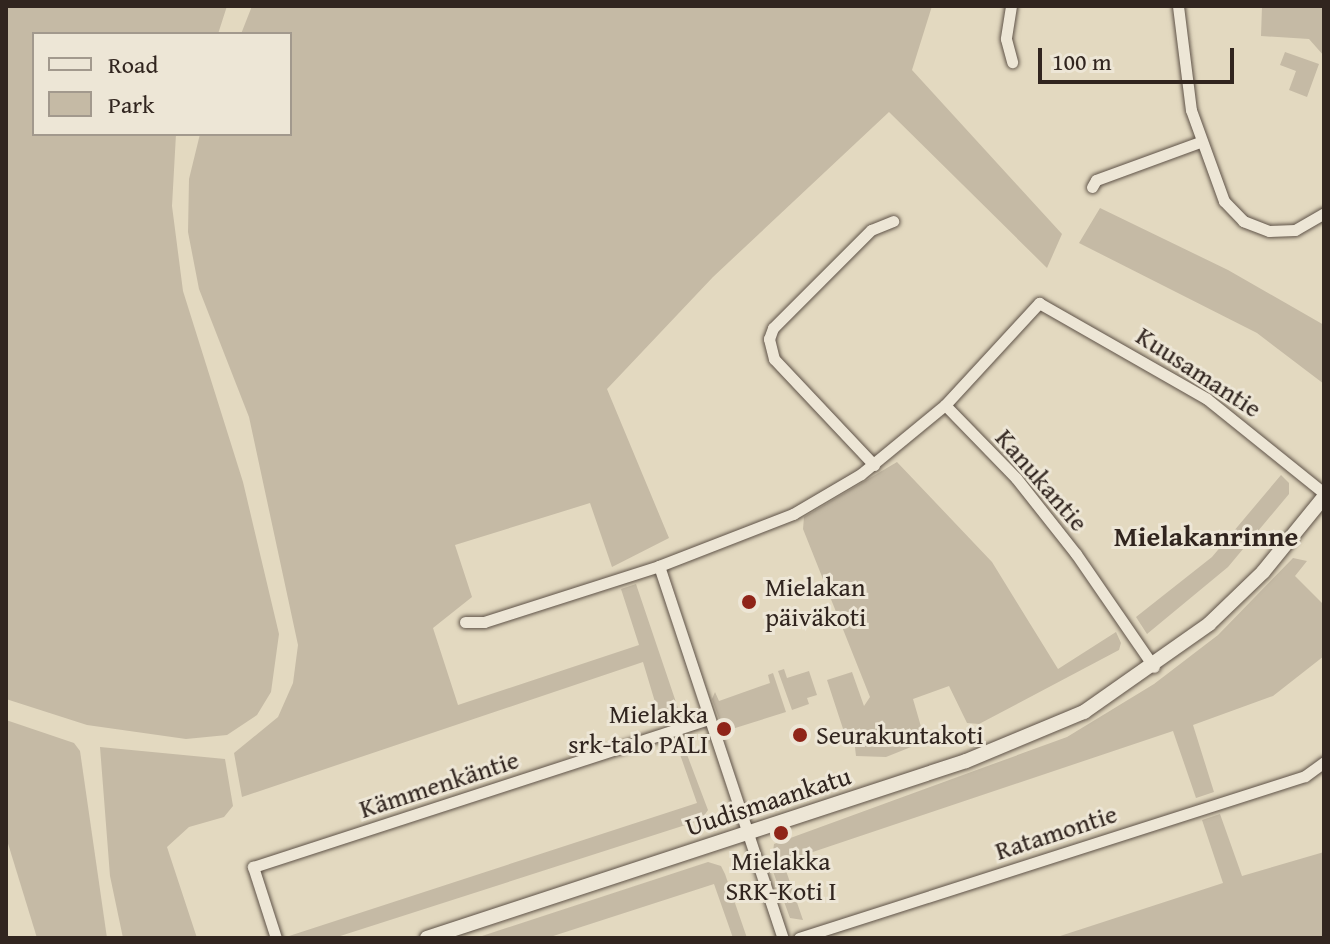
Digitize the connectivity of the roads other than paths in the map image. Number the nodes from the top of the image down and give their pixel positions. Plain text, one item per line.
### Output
1 (1011, 6) edge
2 (1178, 6) edge
3 (1012, 62) dead end
4 (1200, 142) junction
5 (1092, 187) dead end
6 (1324, 213) edge
7 (893, 221) dead end
8 (945, 405) junction
9 (874, 465) junction
10 (1324, 495) edge
11 (659, 566) junction
12 (465, 622) dead end
13 (1154, 667) junction
14 (709, 719) junction
15 (1324, 762) edge
16 (747, 834) junction
17 (276, 938) edge
18 (427, 938) edge
19 (783, 938) edge
20 (799, 938) edge

1 - 3 street
2 - 4 street
4 - 5 street
4 - 6 street
7 - 9 street
8 - 9 street
8 - 10 street, Kuusamantie
8 - 13 street, Kanukantie
9 - 11 street
10 - 13 street, Uudismaankatu
11 - 12 street
11 - 14 street
13 - 16 street, Uudismaankatu
14 - 16 street
14 - 17 street, Kämmenkäntie
15 - 20 street, Ratamontie
16 - 18 street, Uudismaankatu
16 - 19 street

